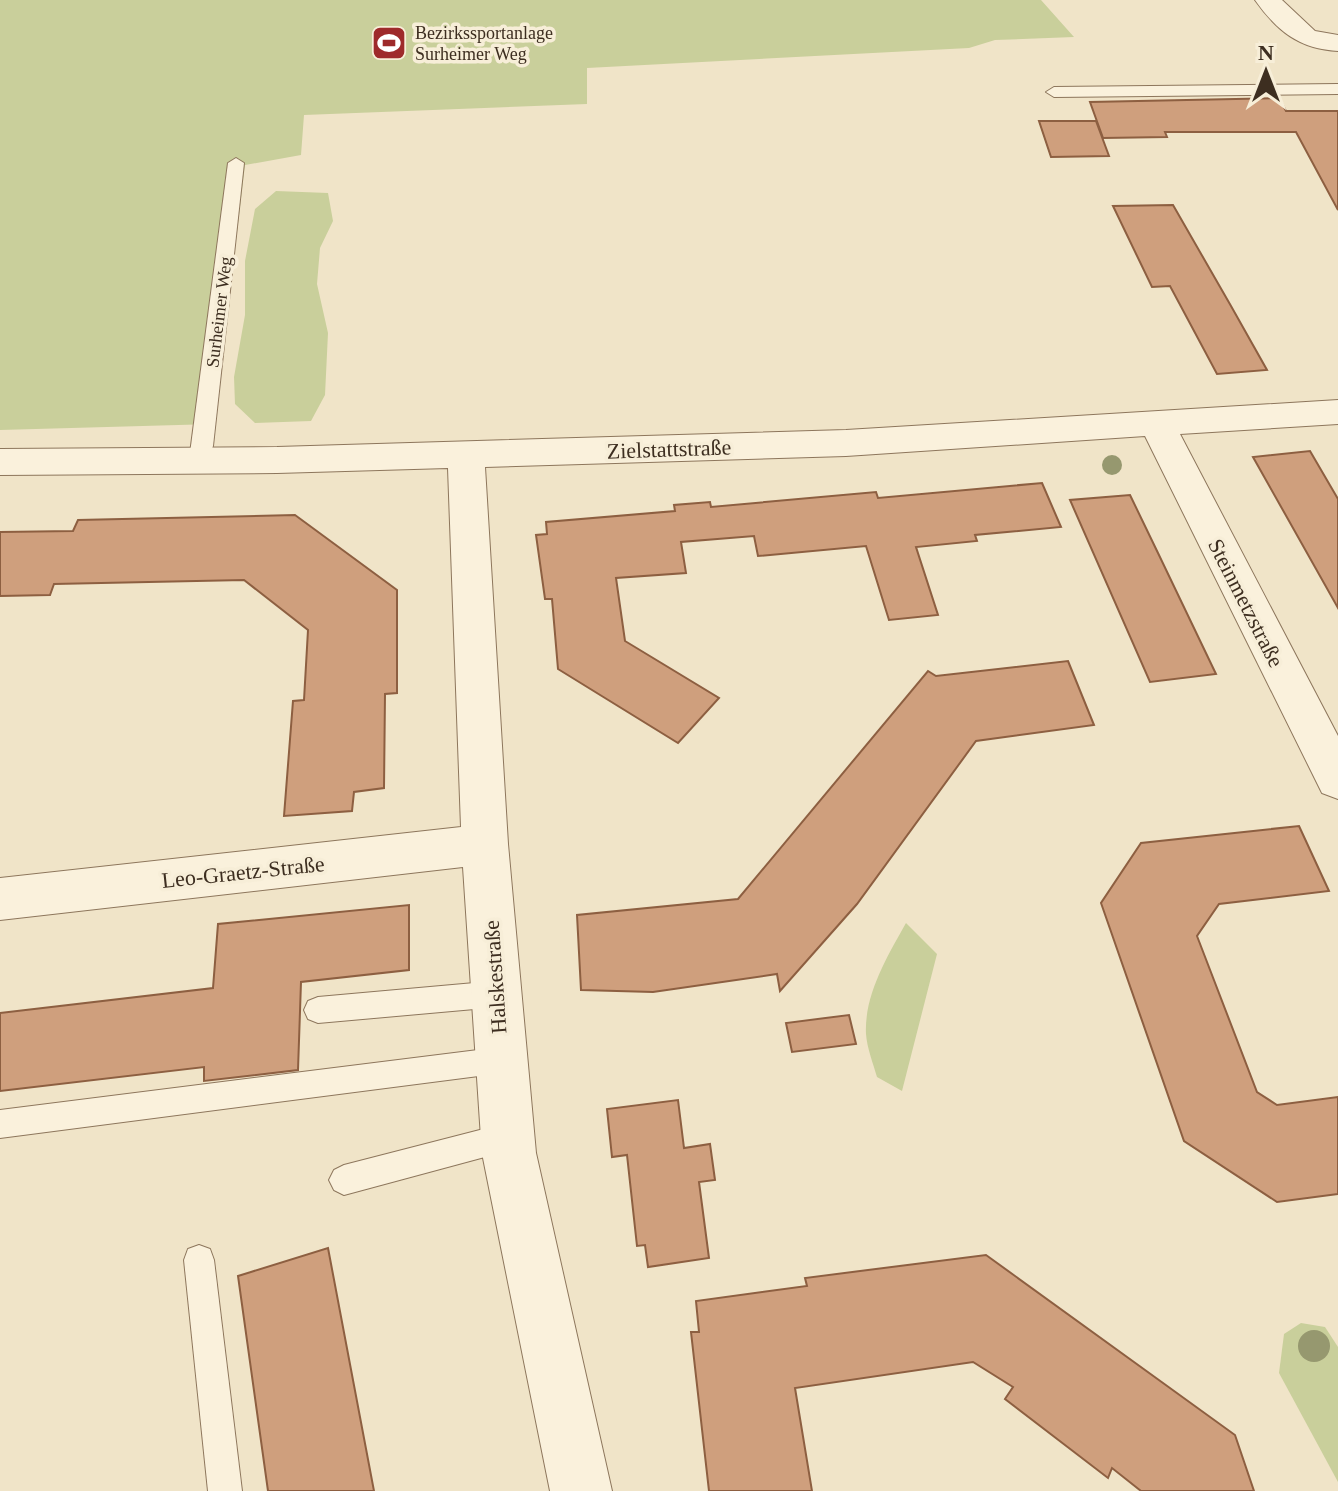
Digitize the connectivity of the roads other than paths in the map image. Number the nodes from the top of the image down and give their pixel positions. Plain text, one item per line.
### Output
1 (1268, 0) edge
2 (1338, 43) edge
3 (1338, 89) edge
4 (1054, 92) dead end
5 (236, 163) dead end
6 (1338, 412) edge
7 (1157, 424) junction
8 (466, 455) junction
9 (199, 461) junction
10 (0, 462) edge
11 (1334, 764) edge
12 (485, 844) junction
13 (0, 899) edge
14 (497, 994) junction
15 (318, 1010) dead end
16 (502, 1060) junction
17 (0, 1124) edge
18 (507, 1137) junction
19 (344, 1180) dead end
20 (199, 1260) dead end
21 (225, 1491) edge
22 (581, 1491) edge

1 - 2 street
3 - 4 lane
5 - 9 lane, Surheimer Weg
6 - 7 street, Zielstattstraße
7 - 8 street, Zielstattstraße
7 - 11 street, Steinmetzstraße
8 - 9 street, Zielstattstraße
8 - 12 street, Halskestraße
9 - 10 street, Zielstattstraße
12 - 13 street, Leo-Graetz-Straße
12 - 14 street, Halskestraße
14 - 15 lane
14 - 16 street, Halskestraße
16 - 17 lane
16 - 18 street, Halskestraße
18 - 19 lane
18 - 22 street, Halskestraße
20 - 21 lane

